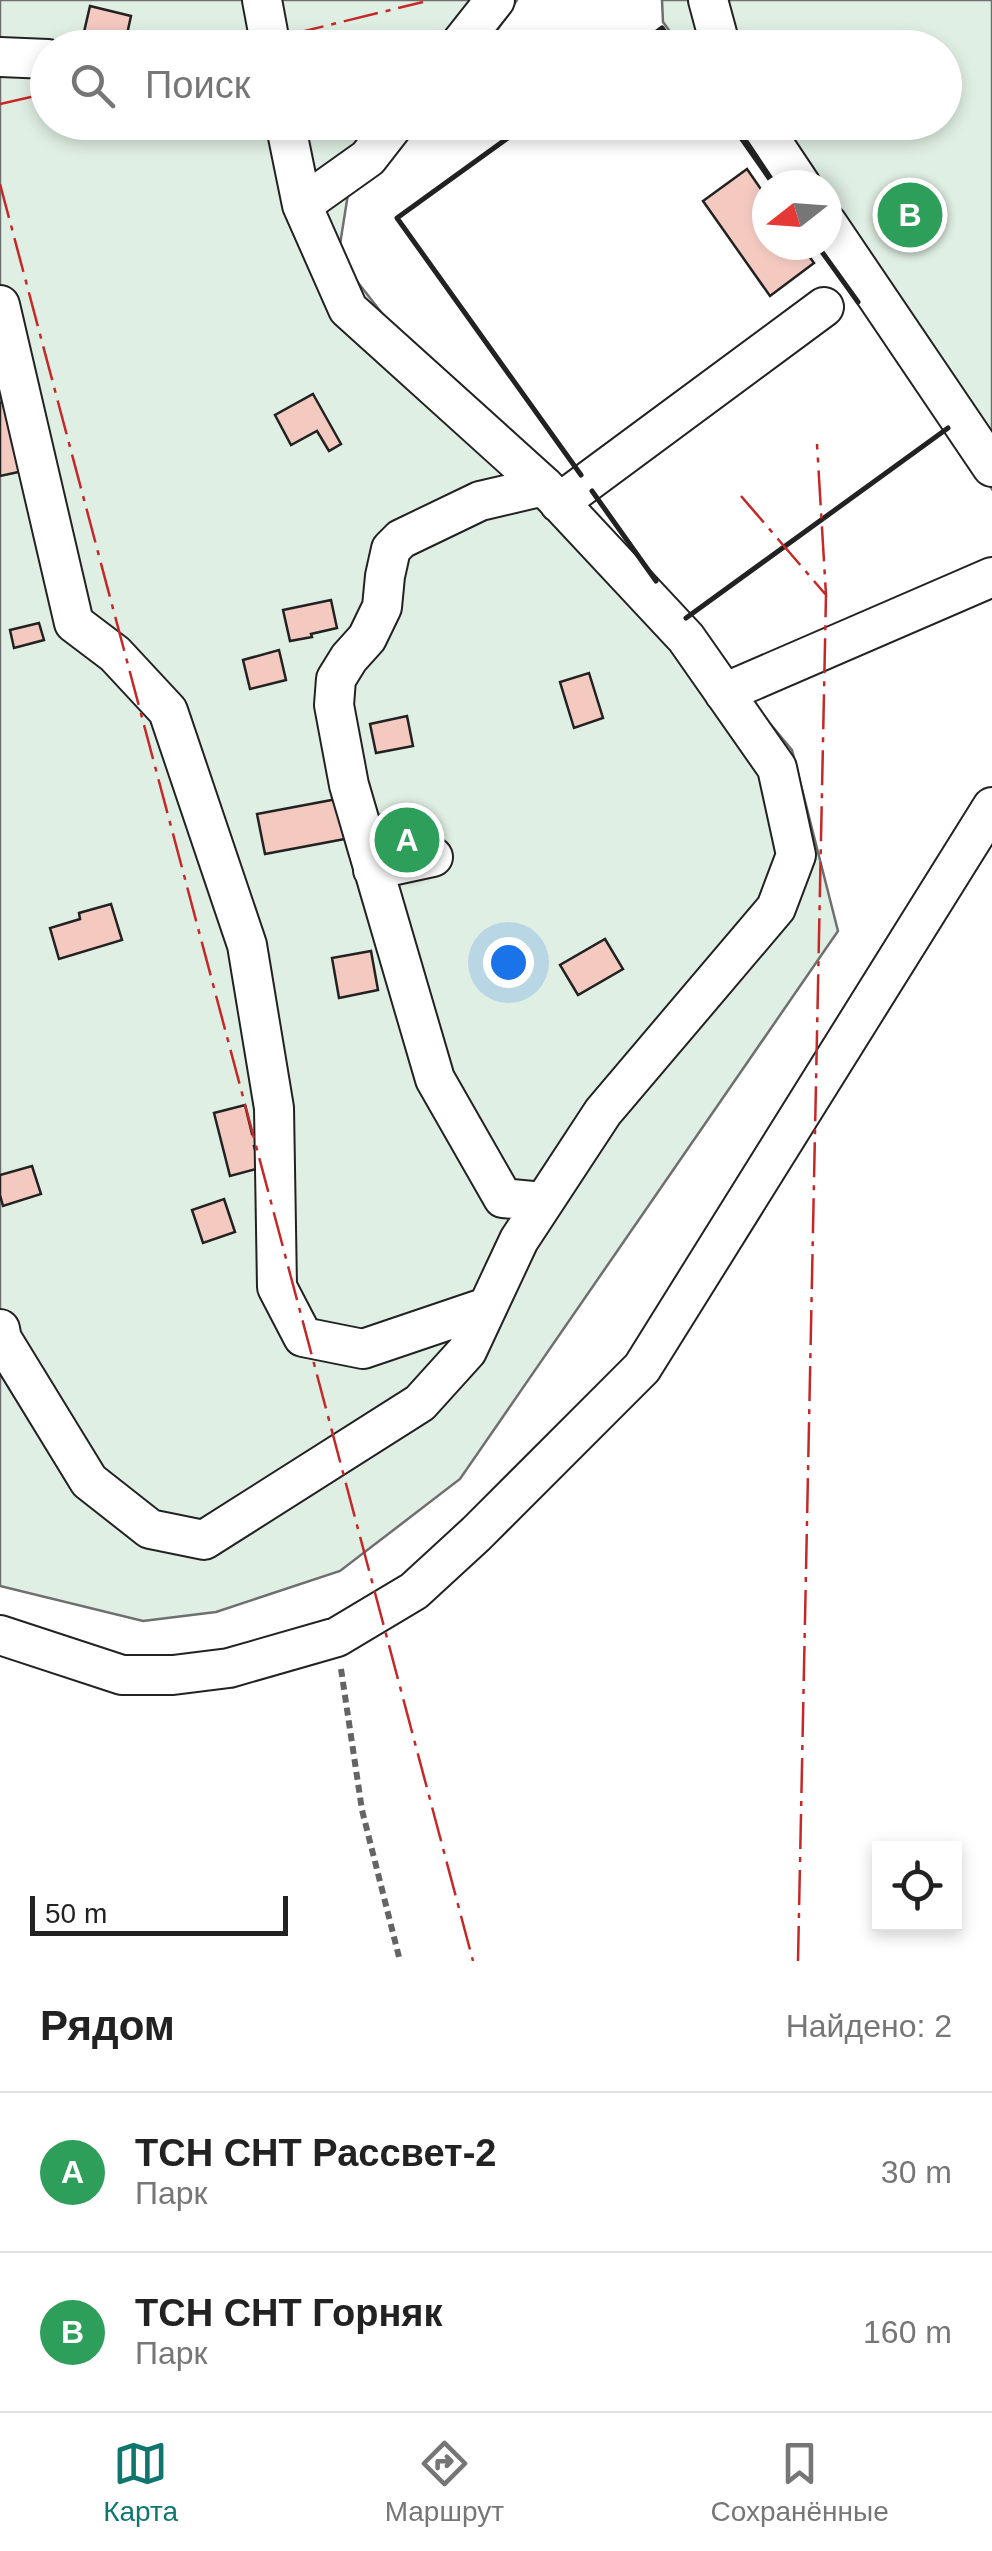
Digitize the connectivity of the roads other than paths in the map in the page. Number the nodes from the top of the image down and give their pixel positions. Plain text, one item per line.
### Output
1 (262, 0) edge
2 (495, 0) edge
3 (708, 0) edge
4 (268, 30) edge
5 (471, 30) edge
6 (716, 30) edge
7 (0, 57) edge
8 (30, 59) edge
9 (289, 140) edge
10 (382, 140) edge
11 (771, 140) edge
12 (792, 170) edge
13 (302, 205) junction
14 (842, 245) edge
15 (0, 305) edge
16 (824, 307) dead end
17 (992, 467) edge
18 (552, 494) junction
19 (992, 577) edge
20 (724, 693) junction
21 (992, 807) edge
22 (433, 857) dead end
23 (373, 870) junction
24 (543, 1202) junction
25 (487, 1307) junction
26 (1, 1336) edge
27 (0, 1635) edge

1 - 4 street
2 - 5 street
3 - 6 street
7 - 8 street
9 - 13 street
10 - 13 street
11 - 12 street
13 - 18 street
14 - 17 street
15 - 25 street
16 - 18 street
18 - 20 street
18 - 23 street
19 - 20 street
20 - 24 street
21 - 27 street
22 - 23 street
23 - 24 street
24 - 25 street
25 - 26 street

